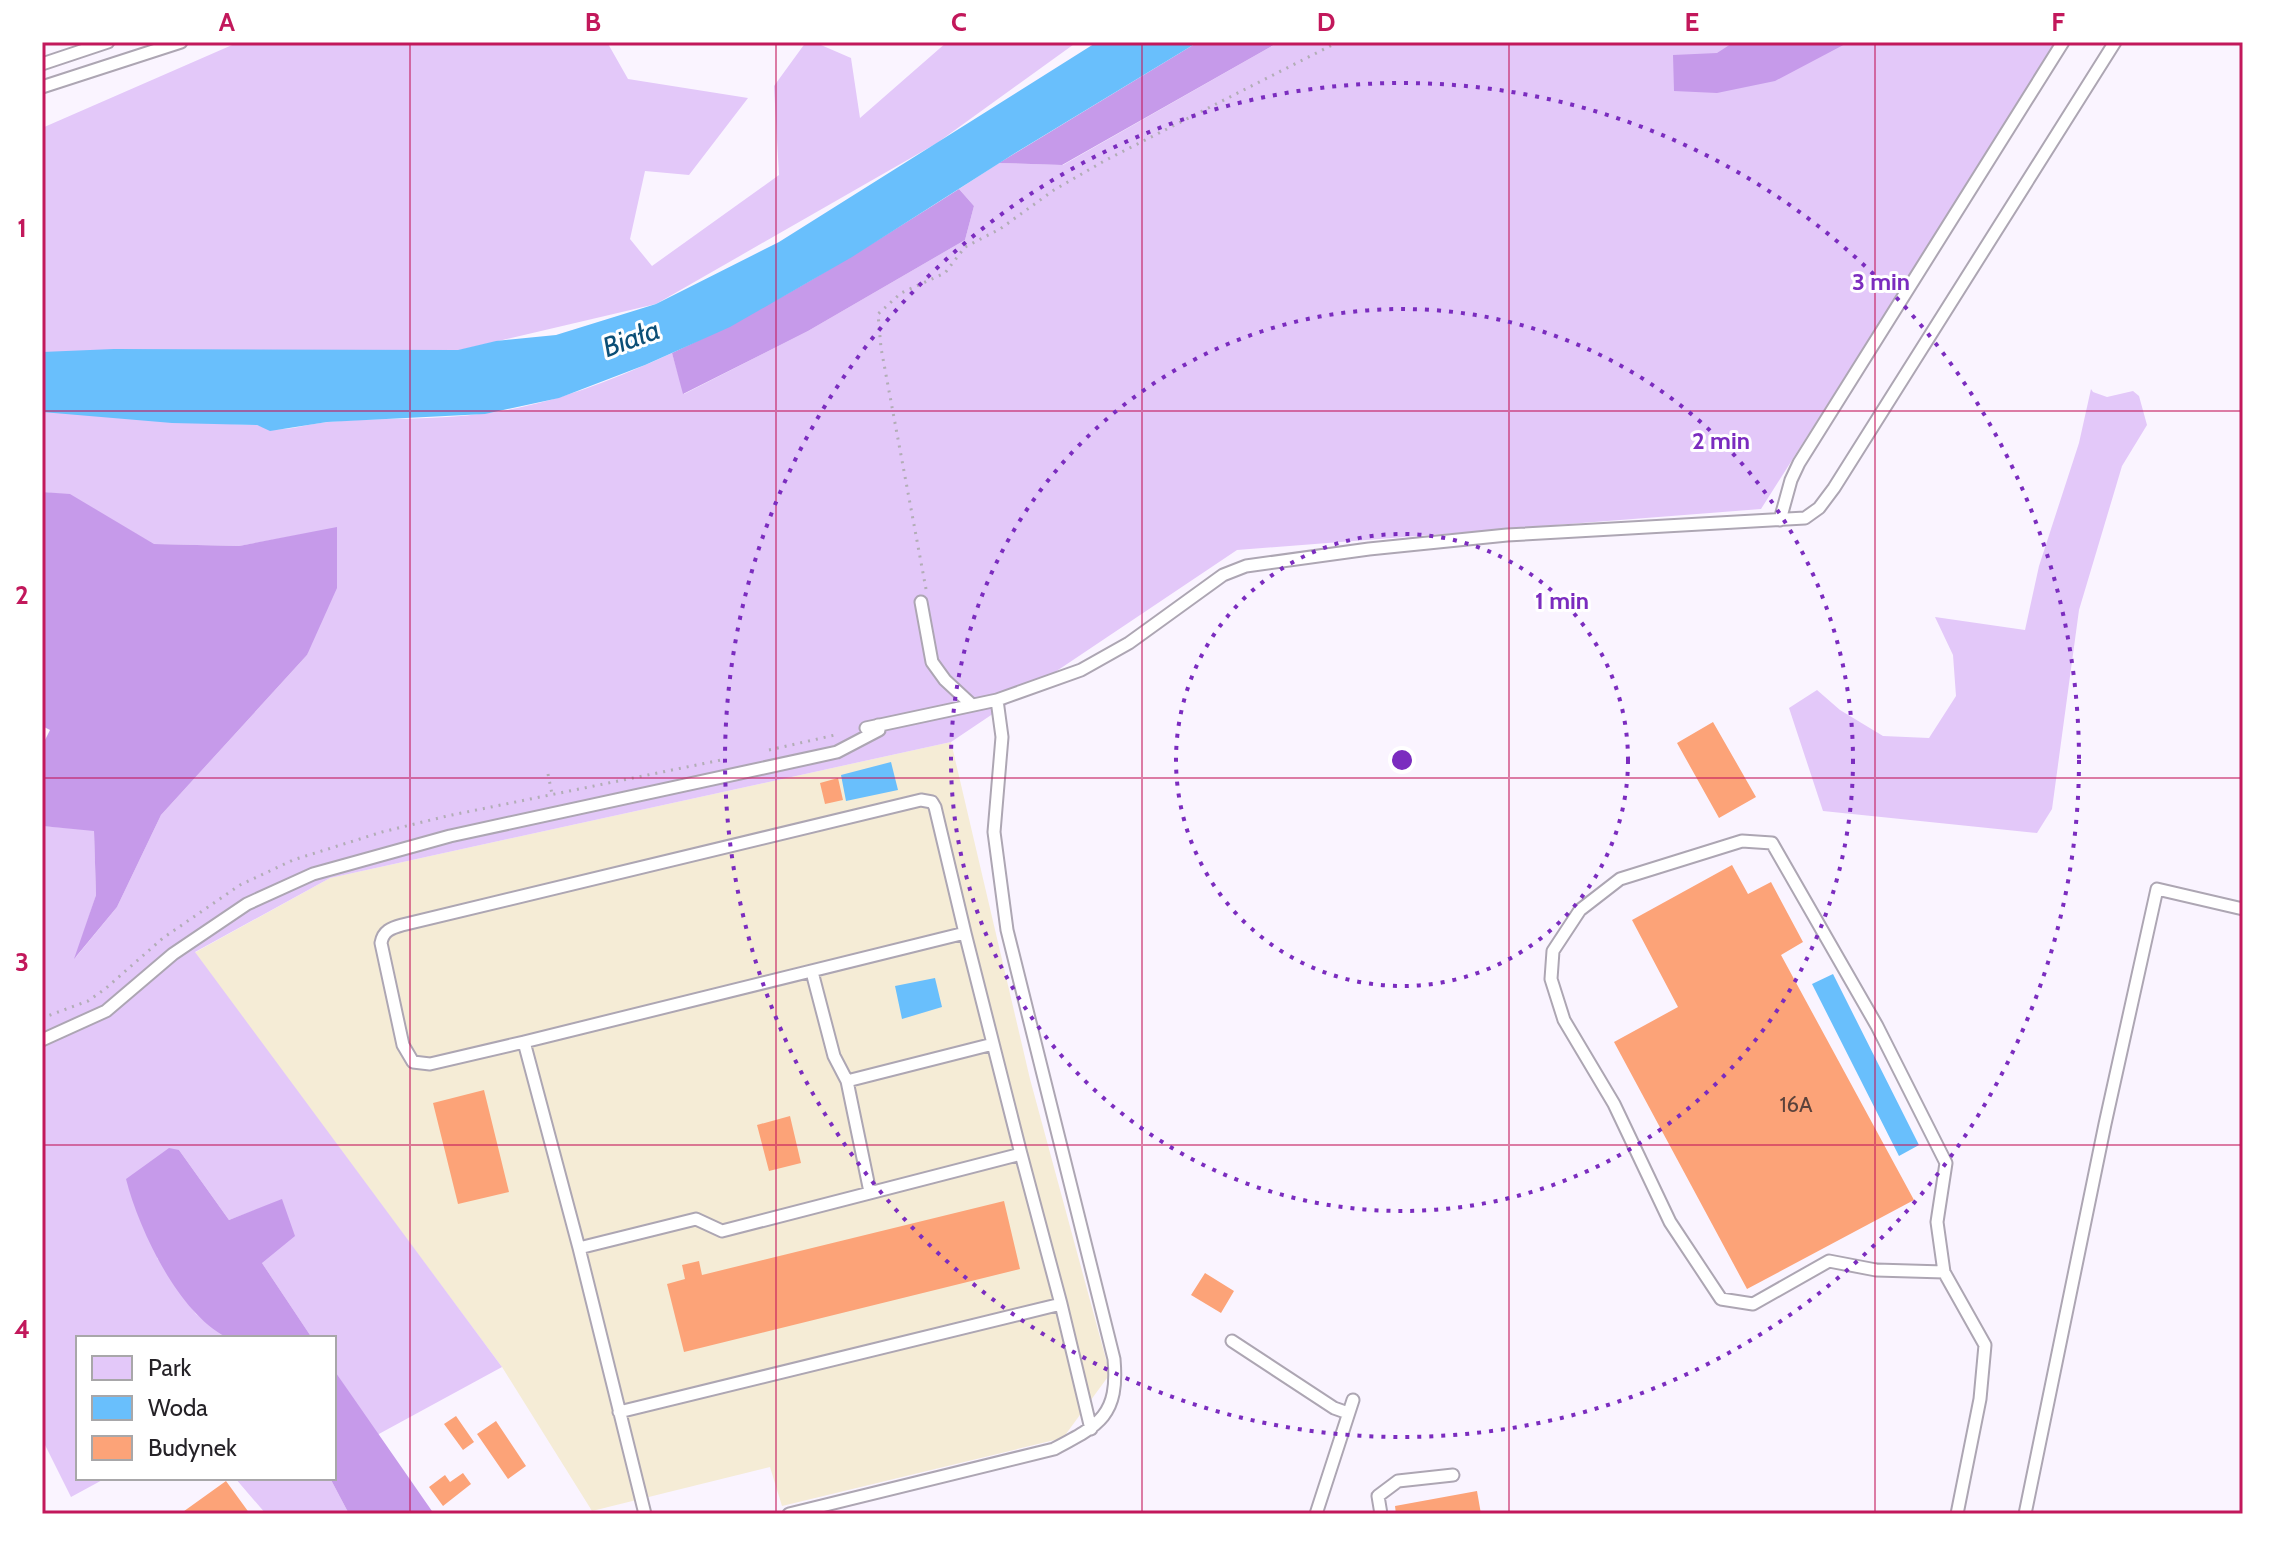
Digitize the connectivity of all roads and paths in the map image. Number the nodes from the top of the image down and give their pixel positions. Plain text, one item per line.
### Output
1 (108, 42) edge
2 (181, 42) edge
3 (1338, 42) edge
4 (2063, 42) edge
5 (2115, 42) edge
6 (42, 64) edge
7 (42, 87) edge
8 (1780, 520) junction
9 (921, 602) joint
10 (997, 700) junction
11 (972, 705) junction
12 (548, 774) dead end
13 (553, 798) dead end
14 (2243, 909) edge
15 (965, 933) junction
16 (812, 972) junction
17 (42, 1040) edge
18 (524, 1042) junction
19 (993, 1044) junction
20 (847, 1081) junction
21 (1021, 1154) junction
22 (870, 1192) junction
23 (579, 1248) junction
24 (1944, 1272) junction
25 (1061, 1304) junction
26 (1232, 1341) dead end
27 (1353, 1400) dead end
28 (619, 1412) junction
29 (1348, 1413) junction
30 (1091, 1429) junction
31 (1453, 1475) dead end
32 (645, 1514) edge
33 (789, 1514) edge
34 (1316, 1514) edge
35 (1381, 1514) edge
36 (1957, 1514) edge
37 (2025, 1514) edge

1 - 6 lane
2 - 7 lane
3 - 9 path
4 - 8 lane
5 - 8 lane
8 - 10 lane
9 - 11 lane
10 - 11 lane
10 - 30 lane
11 - 17 lane
12 - 13 path
14 - 37 lane
15 - 16 lane
15 - 18 lane
15 - 19 lane
16 - 18 lane
16 - 20 lane
18 - 23 lane
19 - 20 lane
19 - 21 lane
20 - 22 lane
21 - 22 lane
21 - 25 lane
22 - 23 lane
23 - 28 lane
24 - 24 lane
24 - 36 lane
25 - 28 lane
25 - 30 lane
26 - 29 lane
27 - 29 lane
28 - 32 lane
29 - 34 lane
30 - 33 lane
31 - 35 lane

